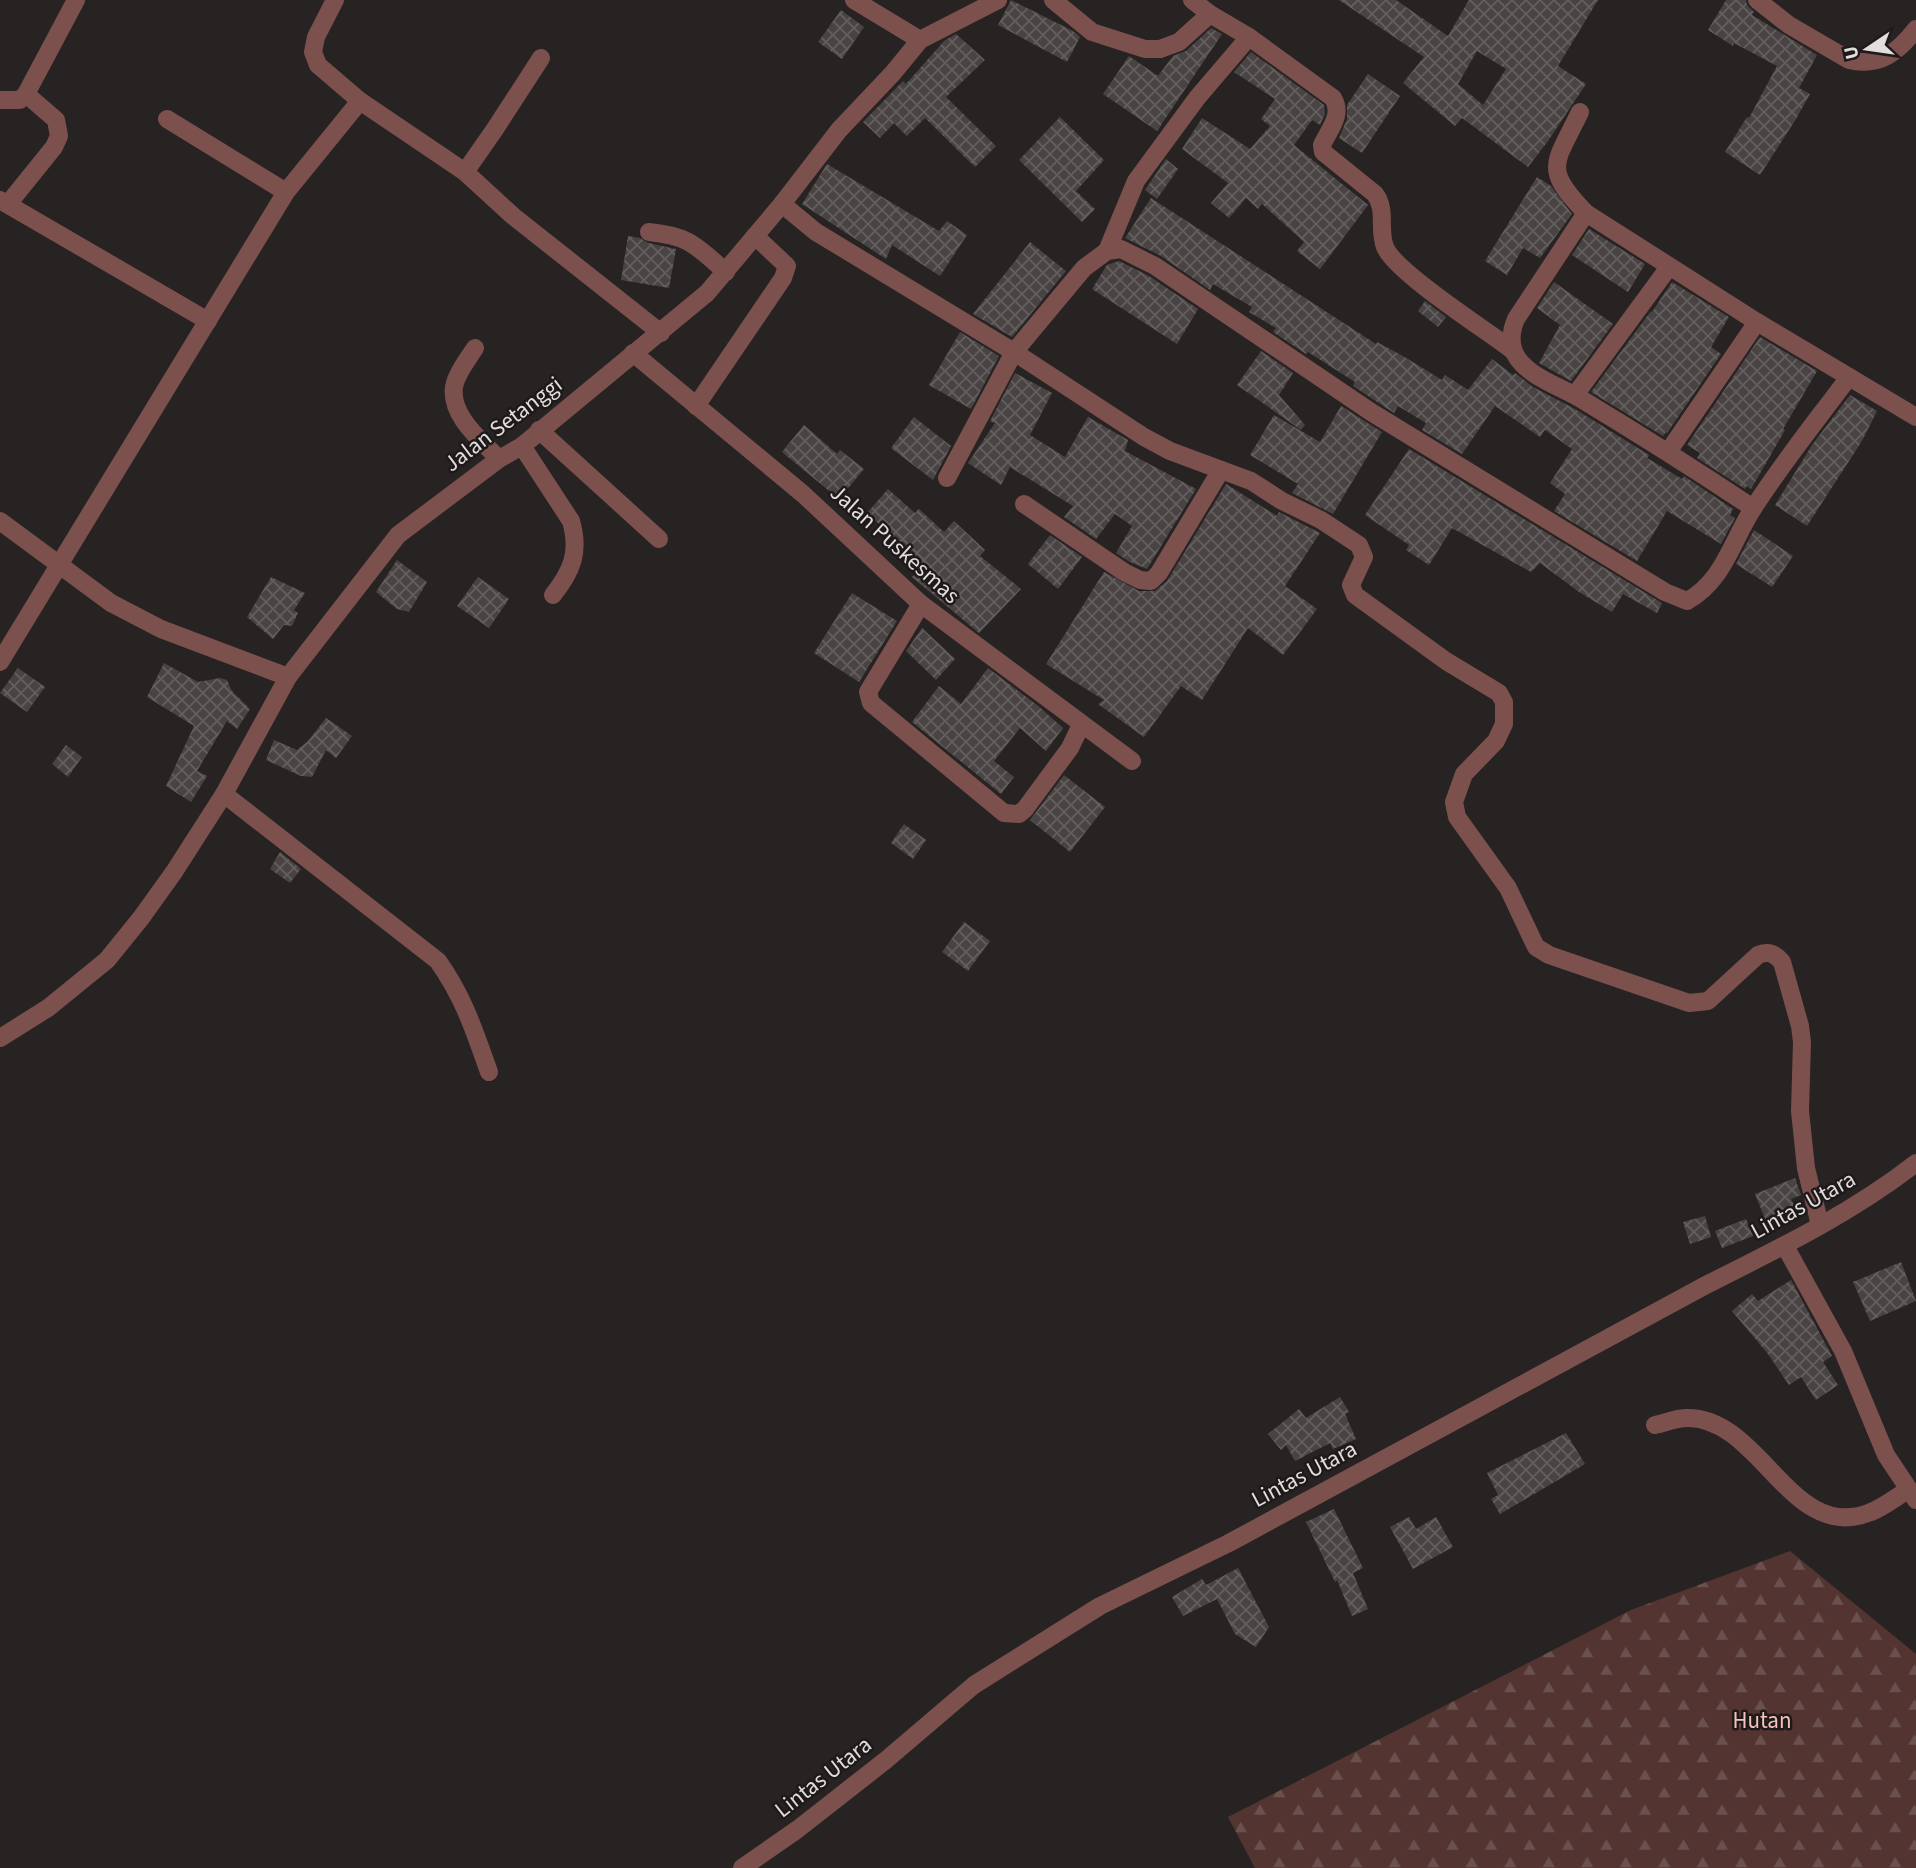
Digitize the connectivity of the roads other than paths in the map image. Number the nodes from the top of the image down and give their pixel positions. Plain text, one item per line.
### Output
1 (76, 0) edge
2 (335, 0) edge
3 (854, 0) edge
4 (998, 0) edge
5 (1053, 0) edge
6 (1192, 0) edge
7 (1757, 0) edge
8 (1210, 14) junction
9 (1916, 29) edge
10 (1249, 37) junction
11 (920, 40) junction
12 (541, 58) dead end
13 (26, 94) junction
14 (0, 100) edge
15 (360, 101) junction
16 (1580, 112) dead end
17 (167, 119) dead end
18 (464, 172) junction
19 (286, 192) junction
20 (4, 202) edge
21 (782, 204) junction
22 (1586, 213) junction
23 (649, 232) dead end
24 (755, 236) junction
25 (1107, 251) junction
26 (1669, 267) junction
27 (726, 272) junction
28 (208, 321) junction
29 (1757, 322) junction
30 (661, 333) junction
31 (475, 348) dead end
32 (1512, 350) junction
33 (1014, 352) junction
34 (633, 353) junction
35 (1849, 377) junction
36 (1575, 395) junction
37 (696, 406) junction
38 (1916, 417) edge
39 (540, 430) junction
40 (522, 446) junction
41 (1668, 452) junction
42 (499, 459) junction
43 (1221, 470) junction
44 (947, 478) dead end
45 (1024, 504) dead end
46 (1753, 508) junction
47 (0, 521) edge
48 (659, 538) dead end
49 (59, 564) junction
50 (553, 595) dead end
51 (921, 604) junction
52 (0, 662) edge
53 (289, 677) junction
54 (1081, 725) junction
55 (1132, 761) dead end
56 (224, 794) junction
57 (0, 1038) edge
58 (489, 1072) dead end
59 (1916, 1163) edge
60 (1820, 1225) junction
61 (1785, 1246) junction
62 (1656, 1425) dead end
63 (1912, 1495) edge
64 (743, 1868) edge

1 - 13 street
2 - 15 street
3 - 11 street
4 - 11 street, Jalan Setanggi
5 - 8 street
6 - 8 street
7 - 9 street
8 - 10 street
10 - 25 street
10 - 32 street
11 - 21 street, Jalan Setanggi
12 - 18 street
13 - 14 street
13 - 20 street
15 - 18 street
15 - 19 street
16 - 22 street
17 - 19 street
18 - 30 street
19 - 28 street
20 - 28 street
21 - 24 street, Jalan Setanggi
21 - 33 street
22 - 26 street
22 - 32 street
23 - 27 street
24 - 27 street, Jalan Setanggi
24 - 37 street
25 - 33 street
25 - 46 street
26 - 29 street
26 - 36 street
27 - 30 street, Jalan Setanggi
28 - 49 street
29 - 35 street
29 - 41 street
30 - 34 street, Jalan Setanggi
31 - 42 street
32 - 36 street
33 - 43 street
33 - 44 street
34 - 37 street, Jalan Puskesmas
34 - 39 street, Jalan Setanggi
35 - 38 street
35 - 46 street
36 - 41 street
37 - 51 street, Jalan Puskesmas
39 - 40 street, Jalan Setanggi
39 - 48 street
40 - 42 street, Jalan Setanggi
40 - 50 street
41 - 46 street
42 - 53 street, Jalan Setanggi
43 - 45 street
43 - 60 street
47 - 49 street
49 - 52 street
49 - 53 street
51 - 54 street, Jalan Puskesmas
51 - 54 street
53 - 56 street, Jalan Setanggi
54 - 55 street, Jalan Puskesmas
56 - 57 street, Jalan Setanggi
56 - 58 street
59 - 60 street, Lintas Utara
60 - 61 street, Lintas Utara
61 - 63 street
61 - 64 street, Lintas Utara
62 - 63 street

